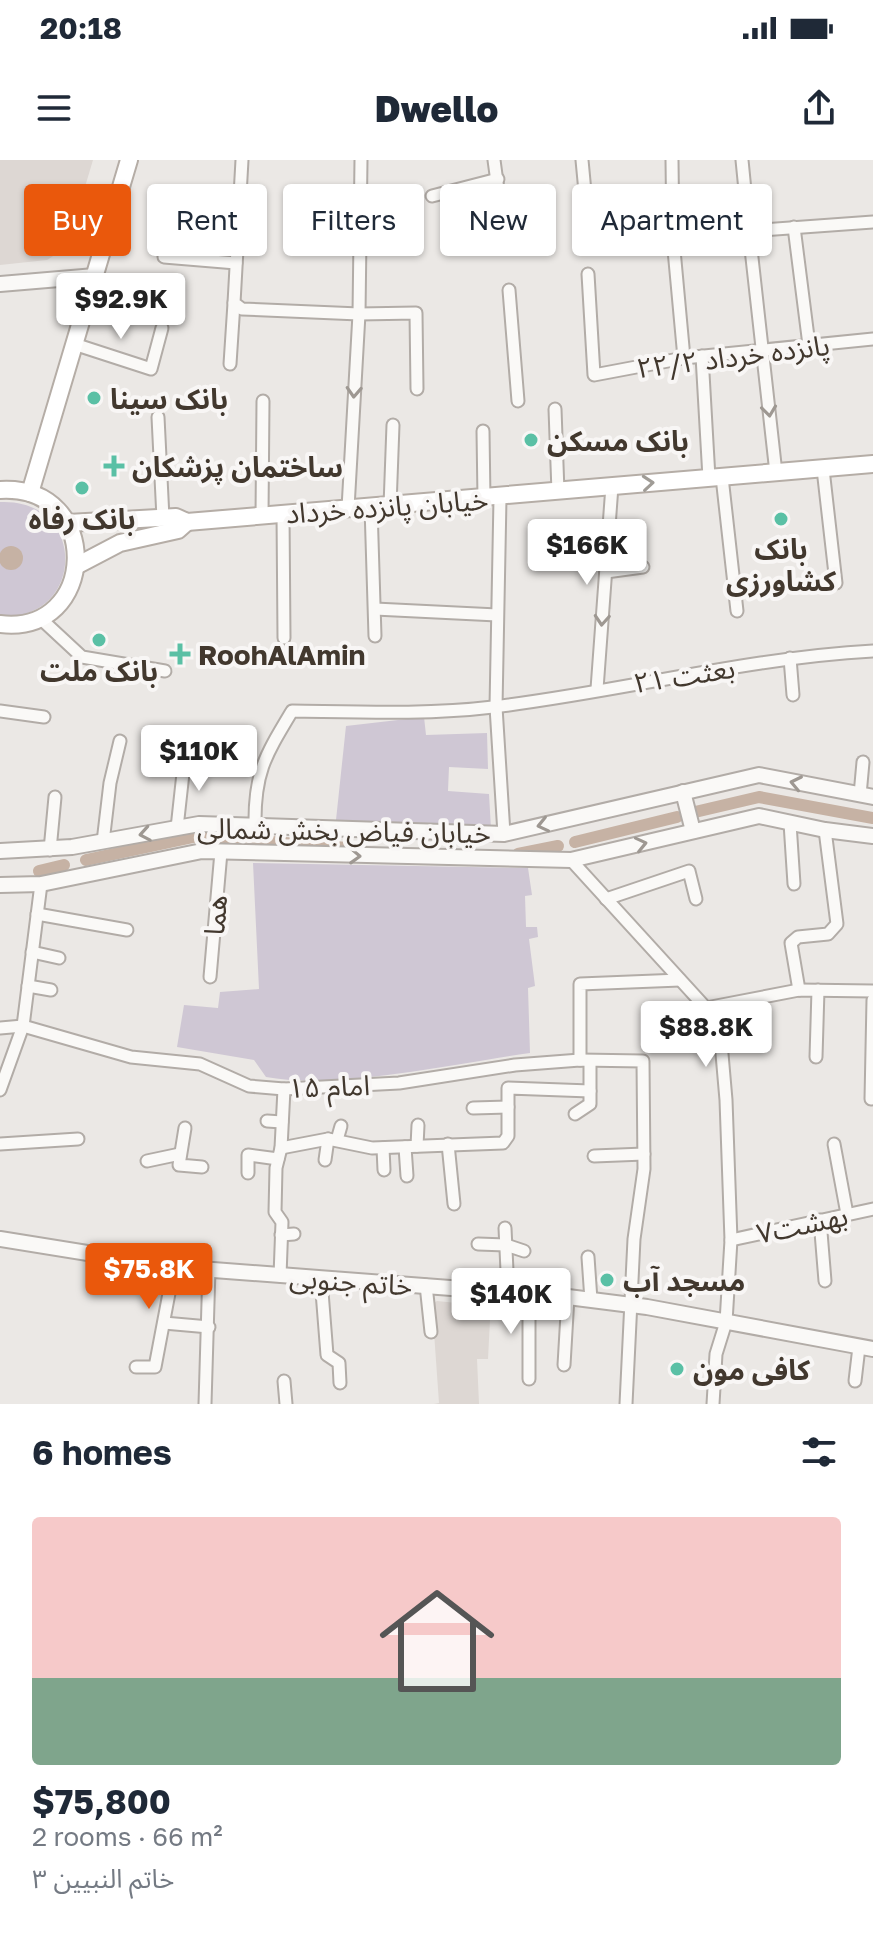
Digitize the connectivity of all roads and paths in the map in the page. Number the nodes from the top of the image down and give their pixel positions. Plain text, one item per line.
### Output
1 (129, 160) edge
2 (242, 160) edge
3 (361, 160) edge
4 (494, 160) edge
5 (582, 160) edge
6 (672, 160) edge
7 (742, 160) edge
8 (498, 179) junction
9 (499, 184) edge
10 (584, 184) edge
11 (672, 184) edge
12 (744, 184) edge
13 (432, 196) dead end
14 (873, 222) edge
15 (794, 227) junction
16 (772, 229) edge
17 (675, 256) edge
18 (752, 256) edge
19 (164, 257) dead end
20 (236, 263) junction
21 (588, 274) dead end
22 (95, 276) junction
23 (0, 284) edge
24 (509, 290) dead end
25 (234, 303) junction
26 (359, 314) junction
27 (162, 328) dead end
28 (873, 339) edge
29 (74, 344) junction
30 (809, 345) junction
31 (761, 350) junction
32 (702, 356) junction
33 (684, 358) junction
34 (230, 364) dead end
35 (417, 389) dead end
36 (263, 401) dead end
37 (518, 401) dead end
38 (555, 409) dead end
39 (158, 417) dead end
40 (393, 425) dead end
41 (483, 431) dead end
42 (873, 464) edge
43 (823, 469) junction
44 (776, 473) junction
45 (716, 478) junction
46 (612, 486) junction
47 (0, 490) edge
48 (558, 492) junction
49 (30, 493) junction
50 (492, 498) junction
51 (390, 506) junction
52 (371, 507) junction
53 (348, 508) junction
54 (283, 513) junction
55 (262, 516) junction
56 (163, 518) junction
57 (187, 522) junction
58 (68, 523) junction
59 (78, 565) junction
60 (643, 567) dead end
61 (606, 572) junction
62 (836, 583) dead end
63 (375, 609) junction
64 (737, 611) dead end
65 (497, 615) junction
66 (40, 618) junction
67 (0, 624) edge
68 (375, 636) dead end
69 (284, 638) dead end
70 (873, 651) edge
71 (790, 658) junction
72 (165, 671) dead end
73 (597, 689) junction
74 (793, 695) dead end
75 (496, 707) junction
76 (0, 711) edge
77 (44, 717) dead end
78 (120, 741) dead end
79 (185, 755) dead end
80 (863, 762) dead end
81 (683, 792) junction
82 (867, 796) edge
83 (55, 797) dead end
84 (790, 823) junction
85 (255, 827) junction
86 (177, 828) junction
87 (825, 830) junction
88 (693, 831) junction
89 (387, 832) junction
90 (504, 834) junction
91 (873, 836) edge
92 (103, 842) junction
93 (72, 847) junction
94 (50, 850) junction
95 (0, 851) edge
96 (221, 852) junction
97 (385, 857) junction
98 (571, 860) junction
99 (78, 876) junction
100 (41, 884) junction
101 (794, 884) dead end
102 (0, 885) edge
103 (606, 899) junction
104 (696, 899) dead end
105 (37, 914) junction
106 (127, 930) dead end
107 (32, 952) junction
108 (59, 958) dead end
109 (210, 977) dead end
110 (680, 980) junction
111 (28, 986) junction
112 (51, 990) dead end
113 (799, 990) junction
114 (818, 990) junction
115 (873, 991) edge
116 (873, 1000) edge
117 (706, 1008) junction
118 (23, 1026) junction
119 (0, 1028) edge
120 (816, 1057) dead end
121 (585, 1060) junction
122 (284, 1089) junction
123 (0, 1090) edge
124 (590, 1091) junction
125 (871, 1099) dead end
126 (508, 1107) junction
127 (473, 1108) dead end
128 (575, 1114) dead end
129 (267, 1121) dead end
130 (282, 1122) junction
131 (418, 1125) dead end
132 (341, 1126) dead end
133 (185, 1128) dead end
134 (78, 1139) dead end
135 (332, 1140) junction
136 (0, 1144) edge
137 (448, 1144) junction
138 (834, 1144) dead end
139 (411, 1146) junction
140 (383, 1148) junction
141 (180, 1154) junction
142 (644, 1154) junction
143 (594, 1156) dead end
144 (281, 1160) junction
145 (325, 1160) dead end
146 (147, 1161) dead end
147 (202, 1167) dead end
148 (384, 1170) dead end
149 (248, 1173) dead end
150 (407, 1176) dead end
151 (454, 1204) dead end
152 (873, 1209) edge
153 (847, 1214) junction
154 (820, 1220) junction
155 (505, 1228) dead end
156 (0, 1239) edge
157 (731, 1240) junction
158 (478, 1244) dead end
159 (506, 1245) junction
160 (524, 1251) dead end
161 (588, 1257) dead end
162 (174, 1267) junction
163 (209, 1269) junction
164 (280, 1276) junction
165 (321, 1279) junction
166 (825, 1281) dead end
167 (426, 1285) junction
168 (508, 1292) junction
169 (529, 1294) junction
170 (568, 1297) junction
171 (591, 1300) junction
172 (631, 1305) junction
173 (726, 1322) junction
174 (164, 1323) junction
175 (209, 1327) junction
176 (431, 1332) dead end
177 (866, 1348) edge
178 (564, 1365) dead end
179 (136, 1367) dead end
180 (529, 1379) dead end
181 (284, 1381) dead end
182 (855, 1381) dead end
183 (340, 1383) dead end
184 (205, 1404) edge
185 (286, 1404) edge
186 (626, 1404) edge
187 (713, 1404) edge

1 - 22 main road
2 - 20 street
3 - 26 street
4 - 8 street
5 - 10 street
6 - 11 street
7 - 12 street
8 - 9 street
8 - 13 street
14 - 15 street
15 - 16 street
15 - 30 street
17 - 33 street
18 - 31 street
19 - 20 street
20 - 25 street
21 - 33 street, پانزده خرداد ۲۲/۲
22 - 23 street
22 - 29 main road
24 - 37 street
25 - 26 street
25 - 34 street
26 - 35 street
26 -> 53 street
27 - 29 street
28 - 30 street, پانزده خرداد ۲۲/۲
29 - 49 main road
30 - 31 street, پانزده خرداد ۲۲/۲
31 - 32 street, پانزده خرداد ۲۲/۲
31 -> 44 street
32 - 33 street, پانزده خرداد ۲۲/۲
32 - 45 street
36 - 55 street
38 - 48 street
39 - 56 street
40 - 51 street
41 - 50 street
42 - 43 main road, خیابان پانزده خرداد
43 - 44 main road, خیابان پانزده خرداد
43 - 62 street
44 - 45 main road, خیابان پانزده خرداد
46 -> 45 main road, خیابان پانزده خرداد
45 - 64 street
46 - 48 main road, خیابان پانزده خرداد
46 - 61 street
47 - 49 main road
48 - 50 main road, خیابان پانزده خرداد
49 - 58 main road
50 - 51 main road, خیابان پانزده خرداد
50 - 65 street
51 - 52 main road, خیابان پانزده خرداد
52 - 53 main road, خیابان پانزده خرداد
52 - 63 street
53 - 54 main road, خیابان پانزده خرداد
54 - 55 main road, خیابان پانزده خرداد
54 - 69 street
55 - 57 main road, خیابان پانزده خرداد
56 - 57 main road, خیابان پانزده خرداد
56 - 58 main road, خیابان پانزده خرداد
57 - 59 main road, خیابان پانزده خرداد
58 - 59 main road
59 - 66 main road
60 - 61 street
61 -> 73 street
63 - 65 street
63 - 68 street
65 - 75 street
66 - 67 main road
66 - 72 street
70 - 71 street, بعثت ۲۱
71 - 73 street, بعثت ۲۱
71 - 74 street
73 - 75 street, بعثت ۲۱
75 - 85 street, بعثت ۲۱
75 - 90 street
76 - 77 street
78 - 92 street
79 - 86 street
80 - 82 street
82 -> 81 street, خیابان فیاض بخش شمالی
81 - 88 street
81 -> 90 street, خیابان فیاض بخش شمالی
83 - 94 street
84 - 87 street, خیابان فیاض بخش شمالی
84 - 88 street, خیابان فیاض بخش شمالی
84 - 101 street
85 - 86 street, خیابان فیاض بخش شمالی
85 - 89 street, خیابان فیاض بخش شمالی
86 -> 92 street, خیابان فیاض بخش شمالی
87 - 91 street, خیابان فیاض بخش شمالی
87 - 113 street
98 -> 88 street, خیابان فیاض بخش شمالی
89 - 90 street, خیابان فیاض بخش شمالی
89 - 97 street
92 - 93 street, خیابان فیاض بخش شمالی
93 - 94 street, خیابان فیاض بخش شمالی
93 - 99 street
94 - 95 street, خیابان فیاض بخش شمالی
96 -> 97 street, خیابان فیاض بخش شمالی
96 - 99 street, خیابان فیاض بخش شمالی
96 - 109 street, هما
97 - 98 street, خیابان فیاض بخش شمالی
98 - 103 street
99 - 100 street, خیابان فیاض بخش شمالی
100 - 102 street, خیابان فیاض بخش شمالی
100 - 105 street
103 - 104 street
103 - 110 street
105 - 106 street
105 - 107 street
107 - 108 street
107 - 111 street
110 - 117 street
110 - 121 street
111 - 112 street
111 - 118 street
113 - 114 street
113 - 117 street
114 - 115 street
114 - 120 street
116 - 125 street
117 - 157 street
118 - 119 street
118 - 122 street, امام ۱۵
118 - 123 street
121 - 122 street, امام ۱۵
121 - 124 street
121 - 142 street, امام ۱۵
122 - 130 street
124 - 126 street
124 - 128 street
126 - 127 street
126 - 137 street
129 - 130 street
130 - 144 street
131 - 139 street
132 - 135 street
133 - 141 street
134 - 136 street
135 - 140 street
135 - 144 street
135 - 145 street
137 - 139 street
137 - 151 street
138 - 153 street
139 - 140 street
139 - 150 street
140 - 148 street
141 - 146 street
141 - 147 street
142 - 143 street
142 - 172 street
144 - 149 street
144 - 164 street
152 - 153 street, بهشت۷
153 - 154 street, بهشت۷
154 - 157 street, بهشت۷
154 - 166 street
155 - 159 street
156 - 162 street, خاتم جنوبی
157 - 173 street
158 - 159 street
159 - 160 street
159 - 168 street
161 - 171 street
162 - 163 street, خاتم جنوبی
162 - 174 street
163 - 164 street, خاتم جنوبی
163 - 175 street
164 - 165 street, خاتم جنوبی
165 - 167 street, خاتم جنوبی
165 - 183 street
167 - 168 street, خاتم جنوبی
167 - 176 street
168 - 169 street, خاتم جنوبی
169 - 170 street, خاتم جنوبی
169 - 180 street
170 - 171 street, خاتم جنوبی
170 - 178 street
171 - 172 street, خاتم جنوبی
172 - 173 street, خاتم جنوبی
172 - 186 street
173 - 177 street, خاتم جنوبی
173 - 187 street
174 - 175 street
174 - 179 street
175 - 184 street
177 - 182 street
181 - 185 street

